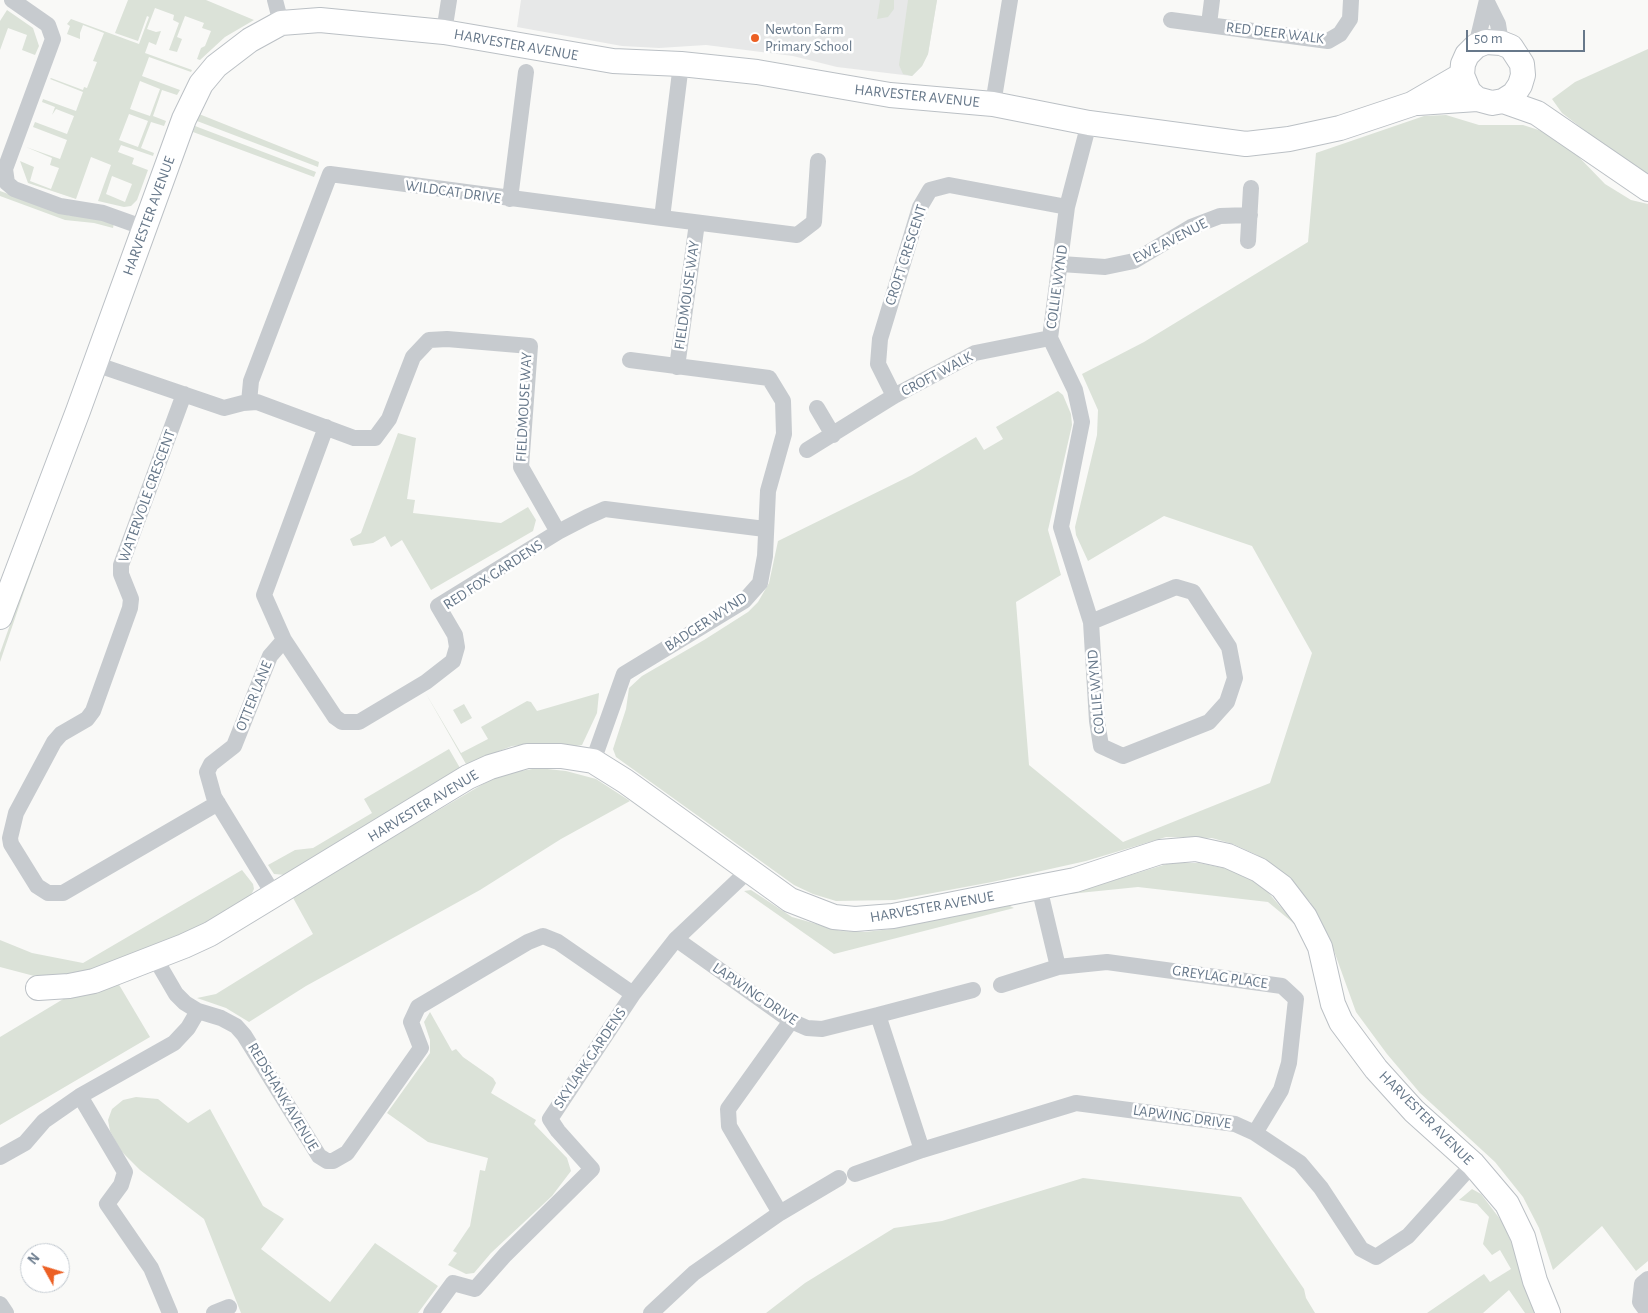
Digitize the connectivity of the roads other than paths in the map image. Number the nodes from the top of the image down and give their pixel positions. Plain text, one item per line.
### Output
1 (12, 0) edge
2 (275, 0) edge
3 (449, 0) edge
4 (1010, 0) edge
5 (1212, 0) edge
6 (1351, 0) edge
7 (1487, 1) edge
8 (1171, 20) dead end
9 (281, 23) junction
10 (1209, 24) junction
11 (444, 32) junction
12 (1501, 42) junction
13 (1476, 46) junction
14 (681, 64) junction
15 (526, 72) dead end
16 (1462, 75) junction
17 (1523, 75) junction
18 (1477, 99) junction
19 (1503, 101) junction
20 (993, 104) junction
21 (1412, 104) junction
22 (1537, 114) junction
23 (1088, 123) junction
24 (818, 161) dead end
25 (1251, 188) dead end
26 (1648, 189) edge
27 (510, 199) junction
28 (1067, 207) junction
29 (1250, 215) junction
30 (662, 218) junction
31 (697, 224) junction
32 (145, 228) junction
33 (1248, 241) dead end
34 (1061, 264) junction
35 (1050, 338) junction
36 (630, 360) dead end
37 (95, 364) junction
38 (677, 367) junction
39 (769, 378) joint
40 (184, 394) junction
41 (894, 396) junction
42 (249, 402) junction
43 (817, 408) dead end
44 (326, 427) junction
45 (833, 435) junction
46 (807, 450) dead end
47 (765, 529) junction
48 (558, 532) junction
49 (0, 617) edge
50 (1091, 622) junction
51 (284, 640) junction
52 (593, 761) junction
53 (218, 803) junction
54 (748, 871) junction
55 (1039, 887) junction
56 (274, 895) junction
57 (676, 939) junction
58 (155, 958) junction
59 (1058, 967) junction
60 (1001, 985) dead end
61 (38, 988) dead end
62 (973, 990) dead end
63 (633, 994) junction
64 (198, 1011) junction
65 (878, 1015) junction
66 (791, 1021) junction
67 (80, 1096) junction
68 (1255, 1133) junction
69 (922, 1150) junction
70 (0, 1157) edge
71 (1473, 1164) junction
72 (780, 1213) junction
73 (1648, 1279) edge
74 (0, 1304) edge
75 (6, 1313) edge
76 (170, 1313) edge
77 (431, 1313) edge
78 (651, 1313) edge
79 (1548, 1313) edge
80 (1648, 1313) edge

1 - 32 street
2 - 9 street
3 - 11 street
4 - 20 street
5 - 10 street
6 - 10 street, RED DEER WALK
7 - 12 street
7 - 13 street
8 - 10 street, RED DEER WALK
9 - 11 street, HARVESTER AVENUE
9 - 32 street, HARVESTER AVENUE
11 - 14 street, HARVESTER AVENUE
12 - 13 street
12 - 17 street
13 - 16 street
14 - 20 street, HARVESTER AVENUE
14 - 30 street
15 - 27 street
16 - 18 street
16 - 21 street, HARVESTER AVENUE
17 - 19 street
17 - 22 street
18 - 19 street
18 - 21 street, HARVESTER AVENUE
19 - 22 street
20 - 23 street, HARVESTER AVENUE
21 - 23 street, HARVESTER AVENUE
22 - 26 street
23 - 28 street, COLLIE WYND
24 - 31 street
25 - 29 street
27 - 30 street, WILDCAT DRIVE
27 - 42 street, WILDCAT DRIVE
28 - 34 street, COLLIE WYND
28 - 41 street, CROFT CRESCENT
29 - 33 street
29 - 34 street, EWE AVENUE
30 - 31 street
31 - 38 street, FIELDMOUSE WAY
32 - 37 street, HARVESTER AVENUE
34 - 35 street, COLLIE WYND
35 - 41 street, CROFT WALK
35 - 50 street, COLLIE WYND
36 - 38 street, FIELDMOUSE WAY
37 - 40 street
37 - 49 street, HARVESTER AVENUE
38 - 39 street, FIELDMOUSE WAY
39 - 47 street, BADGER WYND
40 - 42 street
40 - 53 street, WATERVOLE CRESCENT
41 - 45 street, CROFT WALK
42 - 44 street, FIELDMOUSE WAY
43 - 45 street
44 - 48 street, FIELDMOUSE WAY
44 - 51 street
45 - 46 street, CROFT WALK
47 - 48 street, RED FOX GARDENS
47 - 52 street, BADGER WYND
48 - 51 street, RED FOX GARDENS
50 - 50 street, COLLIE WYND
51 - 53 street, OTTER LANE
52 - 54 street, HARVESTER AVENUE
52 - 56 street, HARVESTER AVENUE
53 - 56 street, OTTER LANE
54 - 55 street, HARVESTER AVENUE
54 - 57 street, SKYLARK GARDENS
55 - 59 street
55 - 71 street, HARVESTER AVENUE
56 - 58 street, HARVESTER AVENUE
57 - 63 street, SKYLARK GARDENS
57 - 66 street, LAPWING DRIVE
58 - 61 street, HARVESTER AVENUE
58 - 64 street, REDSHANK AVENUE
59 - 60 street, GREYLAG PLACE
59 - 68 street, GREYLAG PLACE
62 - 65 street, LAPWING DRIVE
63 - 64 street, REDSHANK AVENUE
63 - 77 street, SKYLARK GARDENS
64 - 67 street
65 - 66 street, LAPWING DRIVE
65 - 69 street
66 - 72 street
67 - 70 street
67 - 76 street
68 - 69 street, LAPWING DRIVE
68 - 71 street, LAPWING DRIVE
69 - 72 street, LAPWING DRIVE
71 - 79 street, HARVESTER AVENUE
72 - 78 street
73 - 80 street
74 - 75 street

